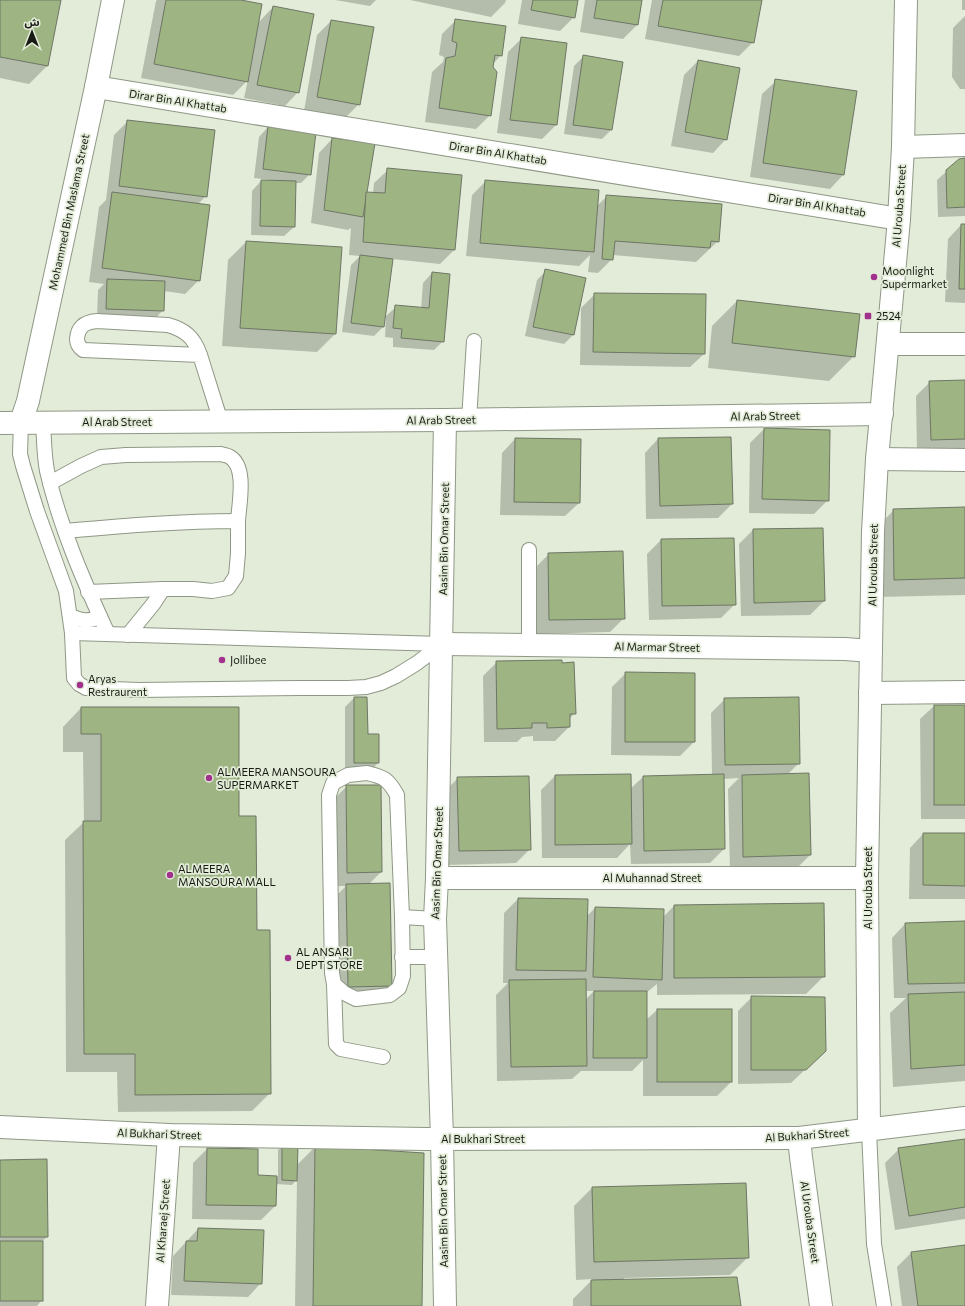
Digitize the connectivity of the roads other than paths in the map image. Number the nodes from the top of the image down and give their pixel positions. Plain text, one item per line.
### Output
1 (113, 0) edge
2 (906, 0) edge
3 (96, 87) junction
4 (965, 145) edge
5 (903, 147) junction
6 (899, 219) junction
7 (474, 341) dead end
8 (889, 344) junction
9 (965, 344) edge
10 (200, 355) junction
11 (882, 414) junction
12 (445, 420) junction
13 (469, 420) junction
14 (10, 422) edge
15 (43, 422) junction
16 (221, 422) junction
17 (878, 459) junction
18 (965, 460) edge
19 (50, 483) junction
20 (238, 521) junction
21 (65, 531) junction
22 (529, 550) dead end
23 (163, 589) junction
24 (88, 592) junction
25 (70, 616) junction
26 (100, 617) junction
27 (72, 633) junction
28 (108, 634) junction
29 (128, 635) junction
30 (442, 644) junction
31 (529, 645) junction
32 (872, 651) junction
33 (965, 692) edge
34 (870, 693) junction
35 (437, 878) junction
36 (867, 878) junction
37 (402, 917) junction
38 (435, 919) junction
39 (402, 957) junction
40 (436, 957) junction
41 (334, 984) junction
42 (383, 1057) dead end
43 (965, 1118) edge
44 (0, 1127) edge
45 (869, 1130) junction
46 (169, 1135) junction
47 (799, 1138) junction
48 (442, 1139) junction
49 (157, 1306) edge
50 (445, 1306) edge
51 (821, 1306) edge
52 (884, 1306) edge

1 - 3 street, Mohammed Bin Maslama Street
2 - 5 street, Al Urouba Street
3 - 6 street, Dirar Bin Al Khattab
3 - 14 street, Mohammed Bin Maslama Street
4 - 5 street
5 - 6 street, Al Urouba Street
6 - 8 street, Al Urouba Street
7 - 13 lane
8 - 9 street
8 - 11 street, Al Urouba Street
10 - 10 lane
10 - 16 lane
11 - 13 street, Al Arab Street
11 - 17 street, Al Urouba Street
12 - 13 street, Al Arab Street
12 - 16 street, Al Arab Street
12 - 30 street, Aasim Bin Omar Street
14 - 15 street, Al Arab Street
14 - 25 lane
15 - 16 street, Al Arab Street
15 - 19 lane
17 - 18 street
17 - 32 street, Al Urouba Street
19 - 20 lane
19 - 21 lane
20 - 21 lane
20 - 23 lane
21 - 24 lane
22 - 31 lane
23 - 24 lane
23 - 29 lane
24 - 26 lane
25 - 26 lane
25 - 27 lane
26 - 28 lane
27 - 28 lane
27 - 30 lane
28 - 29 lane
29 - 30 lane
30 - 31 street, Al Marmar Street
30 - 35 street, Aasim Bin Omar Street
31 - 32 street, Al Marmar Street
32 - 34 street, Al Urouba Street
33 - 34 street
34 - 36 street, Al Urouba Street
35 - 36 street, Al Muhannad Street
35 - 38 street, Aasim Bin Omar Street
36 - 45 street, Al Urouba Street
37 - 38 lane
37 - 39 lane
37 - 41 lane
38 - 40 street, Aasim Bin Omar Street
39 - 40 lane
39 - 41 lane
40 - 48 street, Aasim Bin Omar Street
41 - 42 lane
43 - 45 street, Al Bukhari Street
44 - 46 street, Al Bukhari Street
45 - 47 street, Al Bukhari Street
45 - 52 lane
46 - 48 street, Al Bukhari Street
46 - 49 street, Al Kharaej Street
47 - 48 street, Al Bukhari Street
47 - 51 street, Al Urouba Street
48 - 50 street, Aasim Bin Omar Street

